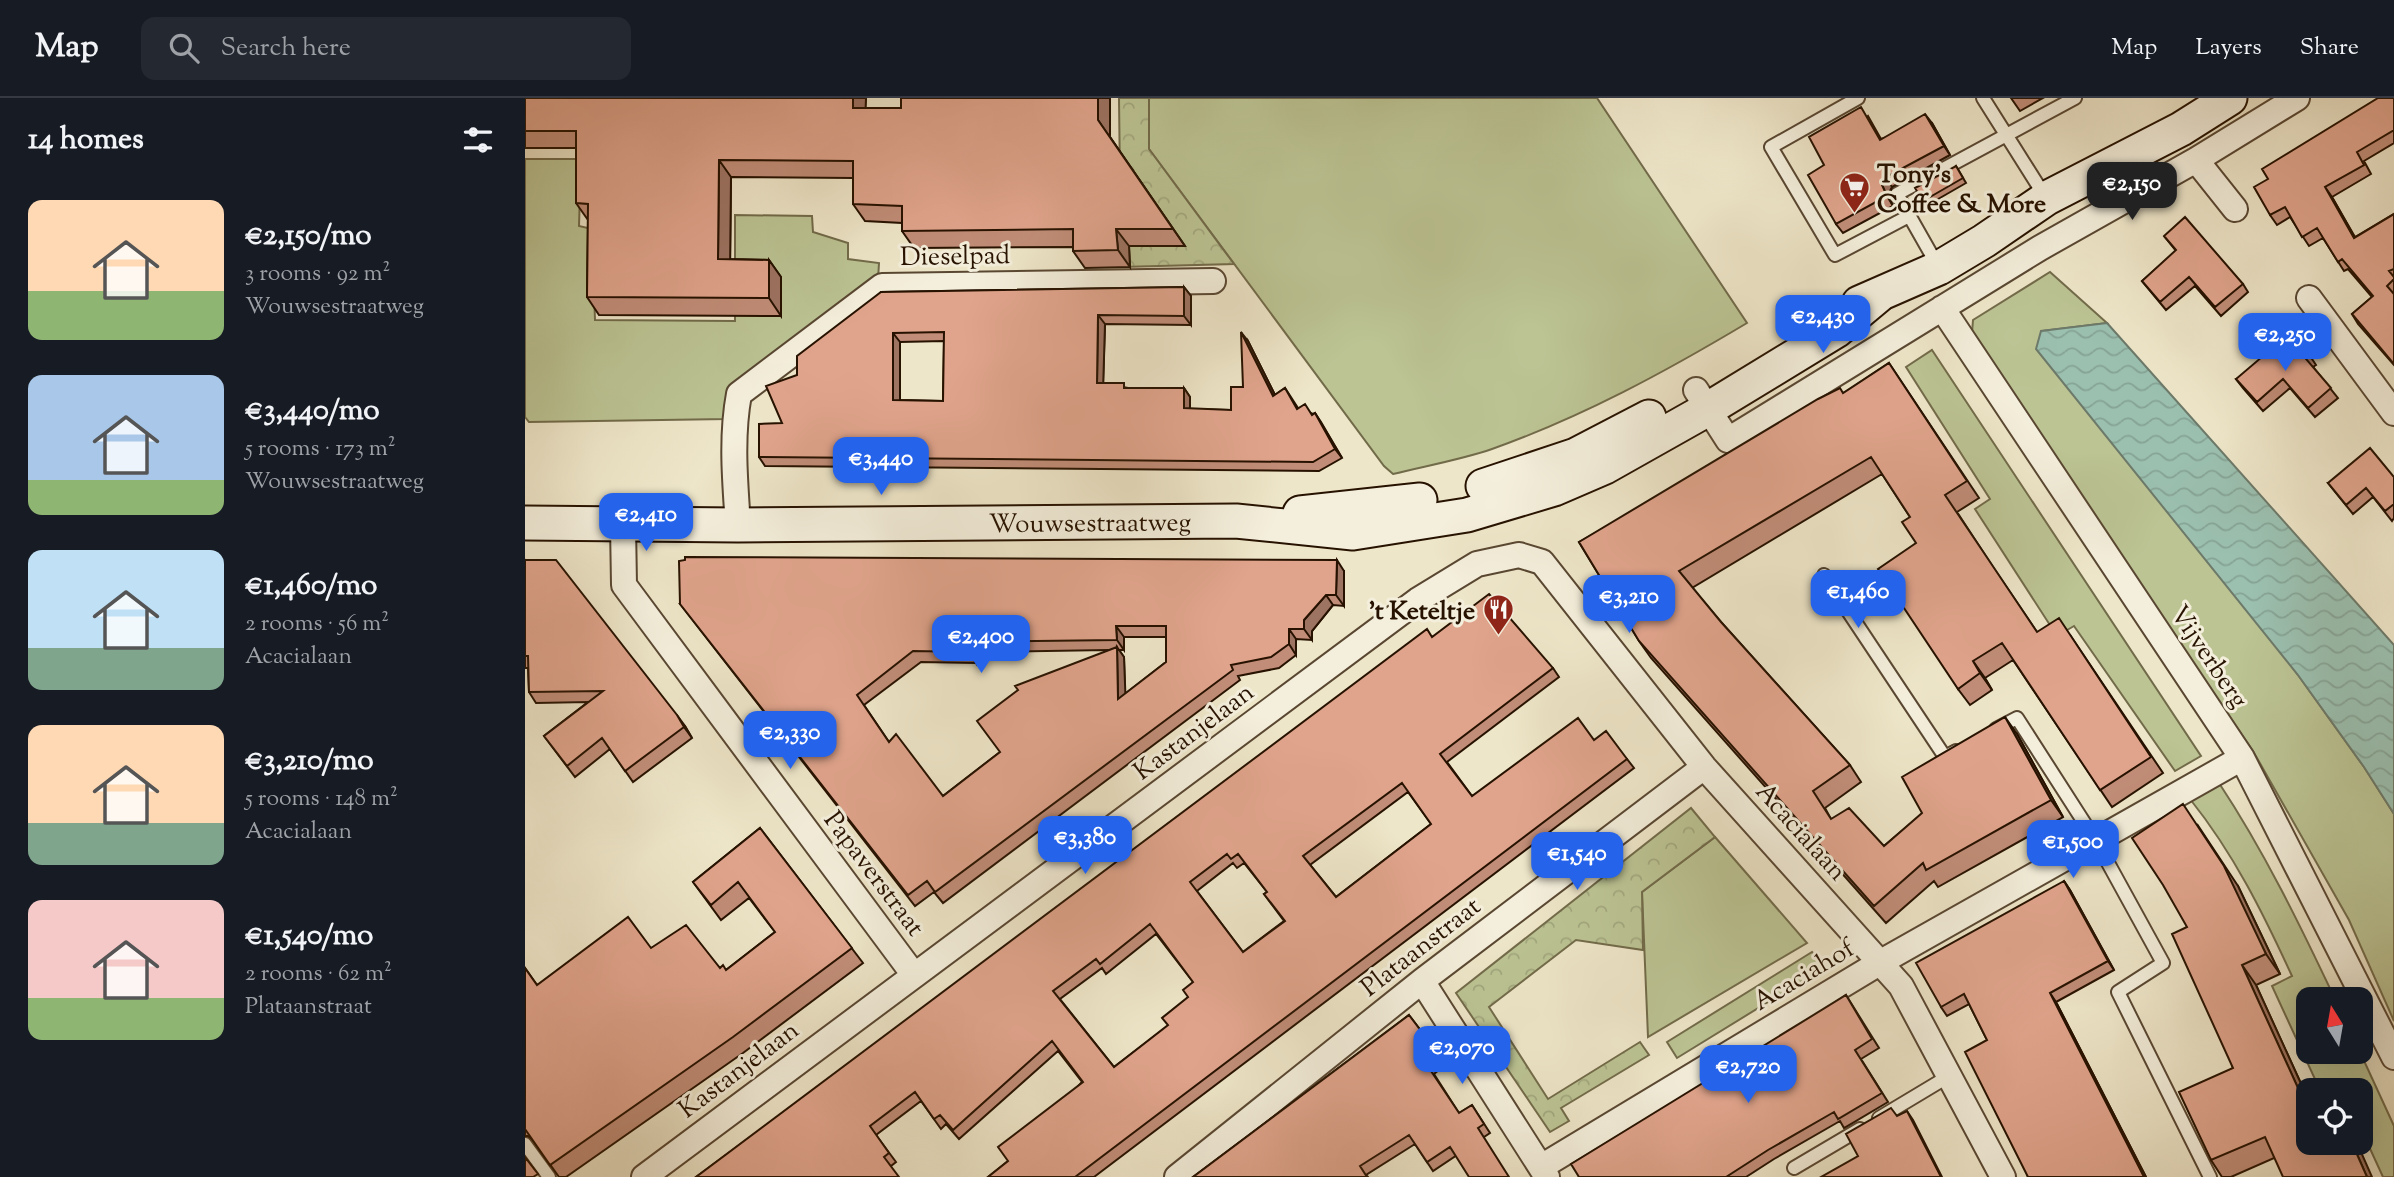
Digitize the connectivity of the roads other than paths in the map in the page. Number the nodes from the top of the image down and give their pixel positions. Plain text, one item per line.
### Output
1 (1858, 98) edge
2 (1983, 98) edge
3 (2075, 98) edge
4 (2230, 98) edge
5 (2297, 98) edge
6 (2005, 136) junction
7 (2196, 160) junction
8 (2047, 198) junction
9 (2235, 209) dead end
10 (1909, 216) junction
11 (1939, 268) junction
12 (1213, 281) dead end
13 (2309, 298) dead end
14 (1942, 308) junction
15 (1702, 400) junction
16 (2394, 413) edge
17 (525, 523) edge
18 (623, 525) junction
19 (739, 525) junction
20 (1519, 555) joint
21 (1824, 575) dead end
22 (1981, 737) edge
23 (1969, 744) edge
24 (2242, 758) junction
25 (1704, 766) junction
26 (2096, 841) junction
27 (1881, 962) junction
28 (914, 975) junction
29 (1422, 981) junction
30 (2394, 1057) edge
31 (1949, 1076) junction
32 (525, 1144) edge
33 (1794, 1168) dead end
34 (1544, 1172) edge
35 (549, 1177) edge
36 (644, 1177) edge
37 (1177, 1177) edge
38 (2003, 1177) edge
39 (2210, 1177) edge

1 - 10 lane
2 - 6 lane
3 - 6 lane
4 - 8 main road, Wouwsestraatweg
5 - 7 street
6 - 8 lane
6 - 10 lane
7 - 9 street
7 - 14 street
8 - 11 main road, Wouwsestraatweg
10 - 11 lane
11 - 15 main road, Wouwsestraatweg
12 - 19 street, Dieselpad
13 - 16 street
14 - 15 street
14 - 24 street, Vijverberg
15 - 19 main road, Wouwsestraatweg
17 - 18 main road, Wouwsestraatweg
18 - 19 main road, Wouwsestraatweg
18 - 28 street, Papaverstraat
20 - 25 street, Acacialaan
20 - 28 street, Kastanjelaan
21 - 23 lane
22 - 26 lane
24 - 26 street, Acaciahof
24 - 30 street, Vijverberg
25 - 27 street, Acacialaan
25 - 29 street, Plataanstraat
26 - 27 street, Acaciahof
26 - 39 lane
27 - 31 street, Acacialaan
27 - 34 street, Acaciahof
28 - 36 street, Kastanjelaan
29 - 34 street
29 - 37 street, Plataanstraat
31 - 33 lane
31 - 38 street, Acacialaan
32 - 35 lane

